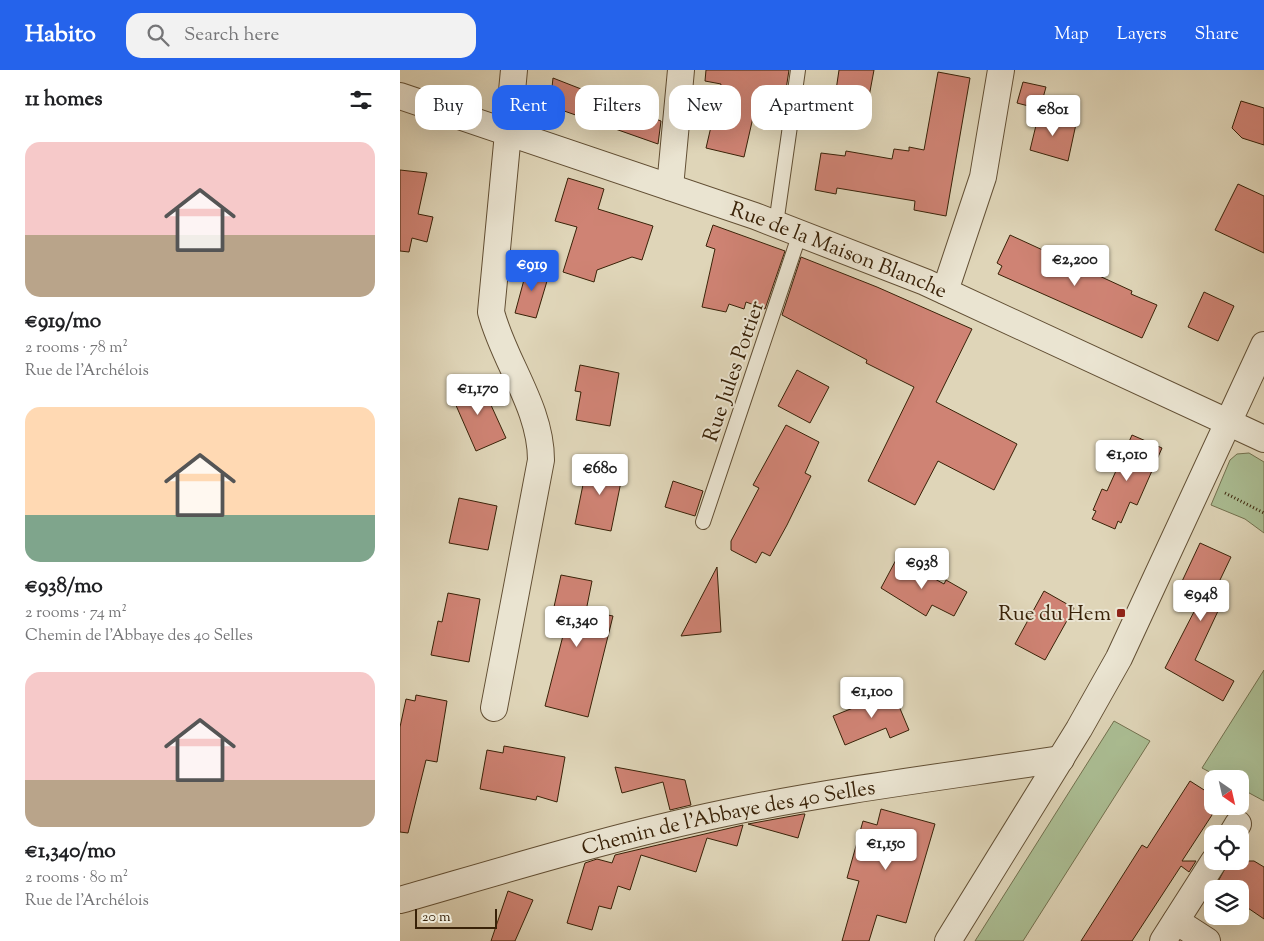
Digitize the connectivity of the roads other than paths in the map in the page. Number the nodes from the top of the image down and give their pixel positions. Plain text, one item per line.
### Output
1 (514, 70) edge
2 (681, 70) edge
3 (798, 70) edge
4 (1002, 70) edge
5 (400, 96) edge
6 (508, 131) junction
7 (670, 187) junction
8 (776, 224) junction
9 (800, 234) junction
10 (945, 291) junction
11 (1264, 345) edge
12 (1229, 422) junction
13 (1264, 439) edge
14 (703, 522) dead end
15 (494, 708) dead end
16 (1061, 759) junction
17 (1208, 870) edge
18 (400, 900) edge
19 (1170, 931) edge
20 (948, 941) edge
21 (1207, 941) edge

1 - 6 street
2 - 7 street
3 - 8 lane
4 - 10 street
5 - 6 street, Rue de la Maison Blanche
6 - 7 street, Rue de la Maison Blanche
6 - 15 street
7 - 8 street, Rue de la Maison Blanche
8 - 9 street, Rue de la Maison Blanche
9 - 10 street, Rue de la Maison Blanche
9 - 14 lane, Rue Jules Pottier
10 - 12 street, Rue de la Maison Blanche
11 - 12 street
12 - 13 street, Rue de la Maison Blanche
12 - 16 street
16 - 18 street, Chemin de l'Abbaye des 40 Selles
16 - 20 street
17 - 19 street
19 - 21 street

